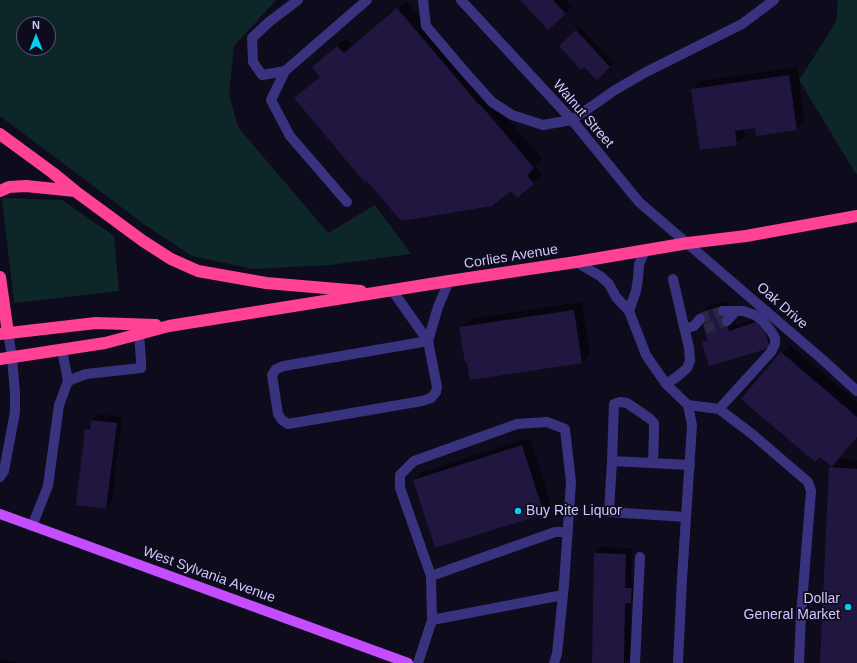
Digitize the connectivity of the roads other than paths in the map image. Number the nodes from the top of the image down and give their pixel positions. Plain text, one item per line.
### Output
1 (298, 0) edge
2 (367, 0) edge
3 (423, 0) edge
4 (461, 0) edge
5 (774, 0) edge
6 (285, 71) junction
7 (572, 120) junction
8 (0, 134) edge
9 (0, 191) edge
10 (75, 191) junction
11 (348, 202) dead end
12 (857, 216) edge
13 (688, 243) junction
14 (645, 251) junction
15 (576, 262) junction
16 (0, 277) edge
17 (673, 279) dead end
18 (449, 281) junction
19 (392, 290) junction
20 (380, 292) junction
21 (723, 310) tunnel mouth
22 (629, 311) junction
23 (736, 311) junction
24 (727, 321) tunnel mouth
25 (693, 325) junction
26 (169, 326) junction
27 (705, 329) tunnel mouth
28 (4, 333) edge
29 (139, 334) junction
30 (428, 341) junction
31 (62, 350) junction
32 (12, 357) junction
33 (0, 359) edge
34 (68, 381) junction
35 (666, 384) junction
36 (857, 391) edge
37 (688, 406) junction
38 (719, 409) junction
39 (612, 460) junction
40 (653, 463) junction
41 (690, 465) junction
42 (0, 477) edge
43 (0, 514) edge
44 (686, 517) junction
45 (32, 526) junction
46 (568, 532) junction
47 (640, 557) dead end
48 (431, 576) junction
49 (563, 595) junction
50 (432, 620) junction
51 (408, 663) edge
52 (418, 663) edge
53 (554, 663) edge
54 (635, 663) edge
55 (678, 663) edge
56 (799, 663) edge

1 - 6 street
2 - 6 street
3 - 7 street
4 - 7 street, Walnut Street
5 - 7 street
6 - 11 street
7 - 13 street, Walnut Street
8 - 10 highway
9 - 10 highway
10 - 20 highway
12 - 13 highway, Corlies Avenue
13 - 14 highway, Corlies Avenue
13 - 36 street, Oak Drive
14 - 15 highway, Corlies Avenue
14 - 22 street
15 - 18 highway, Corlies Avenue
15 - 22 street
16 - 28 highway
17 - 25 street
18 - 19 highway, Corlies Avenue
18 - 30 street
19 - 20 highway, Corlies Avenue
19 - 30 street
20 - 26 highway, Corlies Avenue
21 - 23 street
22 - 35 street
23 - 24 street
23 - 38 street
25 - 27 street
25 - 35 street
26 - 28 highway
26 - 29 highway
28 - 32 street
29 - 31 highway
29 - 34 street
30 - 30 street
31 - 32 highway
31 - 34 street
32 - 33 highway
32 - 42 street
34 - 45 street
35 - 37 street
37 - 38 street
37 - 41 street
38 - 56 street
39 - 40 street
39 - 40 street
39 - 44 street
40 - 41 street
41 - 44 street
43 - 45 main road, West Sylvania Avenue
44 - 55 street
45 - 51 main road, West Sylvania Avenue
46 - 48 street
46 - 48 street
46 - 49 street
47 - 54 street
48 - 50 street
49 - 50 street
49 - 53 street
50 - 52 street

